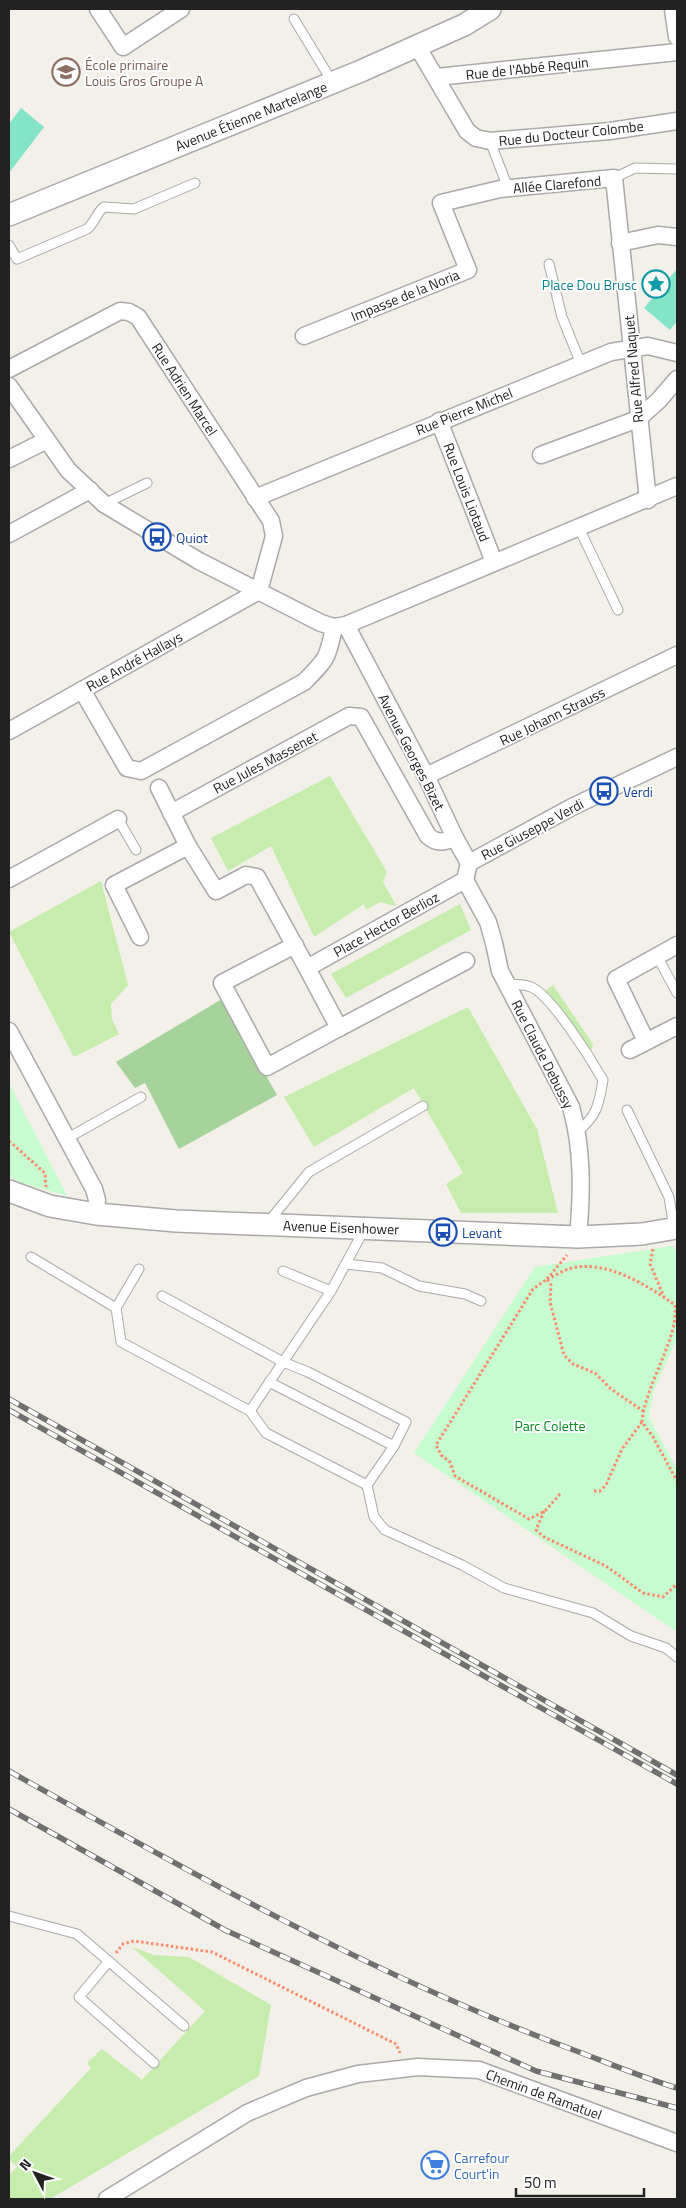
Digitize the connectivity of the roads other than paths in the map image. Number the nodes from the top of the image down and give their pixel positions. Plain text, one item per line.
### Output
1 (98, 9) edge
2 (490, 9) edge
3 (673, 9) edge
4 (170, 12) edge
5 (294, 19) dead end
6 (677, 37) edge
7 (417, 46) junction
8 (677, 52) edge
9 (437, 77) junction
10 (334, 83) junction
11 (677, 121) edge
12 (490, 141) junction
13 (677, 170) edge
14 (614, 178) junction
15 (195, 183) dead end
16 (504, 189) junction
17 (9, 215) edge
18 (677, 237) edge
19 (620, 243) junction
20 (9, 245) edge
21 (549, 264) dead end
22 (304, 336) dead end
23 (632, 349) junction
24 (677, 353) edge
25 (581, 364) junction
26 (9, 369) edge
27 (677, 379) edge
28 (9, 386) edge
29 (638, 419) junction
30 (439, 421) junction
31 (47, 440) junction
32 (541, 454) dead end
33 (9, 459) edge
34 (147, 483) dead end
35 (677, 486) edge
36 (90, 490) junction
37 (255, 498) junction
38 (648, 500) junction
39 (104, 504) junction
40 (579, 528) junction
41 (9, 534) edge
42 (494, 562) junction
43 (259, 591) junction
44 (618, 610) dead end
45 (340, 626) junction
46 (677, 655) edge
47 (82, 690) junction
48 (9, 731) edge
49 (677, 758) edge
50 (426, 776) junction
51 (159, 788) dead end
52 (171, 813) junction
53 (118, 819) joint
54 (454, 838) junction
55 (188, 846) junction
56 (136, 850) dead end
57 (469, 863) junction
58 (9, 879) edge
59 (465, 880) junction
60 (140, 936) dead end
61 (295, 945) junction
62 (677, 945) edge
63 (657, 956) junction
64 (466, 961) dead end
65 (308, 968) junction
66 (507, 984) junction
67 (677, 993) edge
68 (677, 1026) edge
69 (339, 1028) junction
70 (9, 1031) edge
71 (646, 1041) junction
72 (630, 1050) dead end
73 (141, 1098) dead end
74 (423, 1106) dead end
75 (627, 1110) dead end
76 (578, 1130) junction
77 (66, 1140) junction
78 (9, 1191) edge
79 (96, 1214) junction
80 (272, 1224) junction
81 (366, 1228) junction
82 (670, 1229) edge
83 (578, 1237) junction
84 (31, 1257) dead end
85 (346, 1264) junction
86 (139, 1269) dead end
87 (283, 1271) dead end
88 (331, 1291) junction
89 (162, 1296) dead end
90 (481, 1301) dead end
91 (116, 1308) junction
92 (283, 1362) junction
93 (270, 1382) junction
94 (250, 1411) junction
95 (394, 1446) junction
96 (367, 1485) junction
97 (677, 1657) edge
98 (9, 1916) edge
99 (109, 1961) junction
100 (184, 2026) dead end
101 (154, 2063) dead end
102 (677, 2143) edge
103 (107, 2199) edge

1 - 4 street
2 - 7 street, Avenue Étienne Martelange
3 - 6 street
5 - 10 lane
7 - 9 street
7 - 10 street, Avenue Étienne Martelange
8 - 9 street, Rue de l'Abbé Requin
9 - 12 street, Rue du Docteur Colombe
10 - 17 street, Avenue Étienne Martelange
11 - 12 street, Rue du Docteur Colombe
12 - 16 lane
13 - 14 lane
14 - 16 street, Allée Clarefond
14 - 19 street, Rue Alfred Naquet
15 - 20 lane
16 - 22 street, Impasse de la Noria
18 - 19 street
19 - 23 street, Rue Alfred Naquet
21 - 25 lane
23 - 24 street, Rue Pierre Michel
23 - 25 street, Rue Pierre Michel
23 - 29 street, Rue Alfred Naquet
25 - 30 street, Rue Pierre Michel
26 - 37 street, Rue Adrien Marcel
27 - 29 street
28 - 31 street
29 - 32 street
29 - 38 street, Rue Alfred Naquet
30 - 37 street, Rue Pierre Michel
30 - 42 street, Rue Louis Liotaud
31 - 33 street
31 - 36 street
34 - 39 lane
35 - 38 street
36 - 39 street
36 - 41 street
37 - 43 street, Rue Adrien Marcel
38 - 40 street
39 - 43 street
40 - 42 street
40 - 44 lane
42 - 45 street
43 - 45 street
43 - 47 street, Rue André Hallays
45 - 47 street
45 - 50 street, Avenue Georges Bizet
46 - 50 street, Rue Johann Strauss
47 - 48 street, Rue André Hallays
49 - 57 street, Rue Giuseppe Verdi
50 - 54 street, Avenue Georges Bizet
51 - 52 street
52 - 54 street, Rue Jules Massenet
52 - 55 street
53 - 56 lane
53 - 58 street
54 - 57 street, Avenue Georges Bizet
55 - 60 street
55 - 61 street
57 - 59 street
59 - 65 street, Place Hector Berlioz
59 - 66 street, Rue Claude Debussy
61 - 65 street
61 - 69 street
62 - 63 street
63 - 67 lane
63 - 71 street
64 - 69 street
65 - 69 street
66 - 76 street, Rue Claude Debussy
66 - 76 lane
68 - 71 street
70 - 77 street
71 - 72 street
73 - 77 lane
74 - 80 lane
75 - 82 lane
76 - 83 street, Rue Claude Debussy
77 - 79 street
78 - 79 street, Avenue Eisenhower
79 - 80 street, Avenue Eisenhower
80 - 81 street, Avenue Eisenhower
81 - 83 street, Avenue Eisenhower
81 - 85 lane
82 - 83 street, Avenue Eisenhower
84 - 91 lane
85 - 88 lane
85 - 90 lane
86 - 91 lane
87 - 88 lane
88 - 92 lane
89 - 92 lane
91 - 94 lane
92 - 93 lane
92 - 95 lane
93 - 94 lane
93 - 95 lane
94 - 96 lane
95 - 96 lane
96 - 97 lane
98 - 99 lane
99 - 100 lane
99 - 101 lane
102 - 103 street, Chemin de Ramatuel

